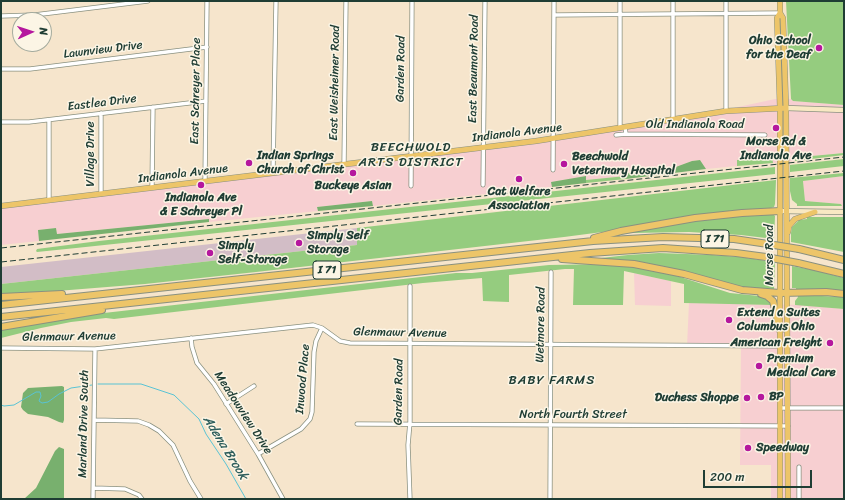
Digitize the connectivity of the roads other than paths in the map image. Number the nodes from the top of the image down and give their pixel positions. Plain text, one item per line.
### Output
1 (148, 1) edge
2 (207, 1) edge
3 (276, 1) edge
4 (346, 1) edge
5 (412, 1) edge
6 (485, 1) edge
7 (554, 1) edge
8 (620, 1) edge
9 (673, 1) edge
10 (726, 1) edge
11 (780, 1) edge
12 (726, 13) junction
13 (780, 13) junction
14 (620, 14) junction
15 (673, 14) junction
16 (554, 15) junction
17 (1, 16) edge
18 (207, 47) junction
19 (1, 69) edge
20 (206, 101) junction
21 (153, 107) junction
22 (780, 108) junction
23 (786, 108) junction
24 (844, 110) edge
25 (726, 111) junction
26 (101, 113) junction
27 (673, 118) junction
28 (49, 120) junction
29 (1, 122) edge
30 (622, 128) junction
31 (626, 134) junction
32 (616, 135) dead end
33 (765, 135) dead end
34 (553, 138) junction
35 (483, 147) junction
36 (410, 156) junction
37 (344, 164) junction
38 (553, 170) dead end
39 (273, 172) junction
40 (205, 181) junction
41 (483, 185) dead end
42 (411, 186) dead end
43 (152, 188) junction
44 (101, 194) junction
45 (49, 200) junction
46 (1, 206) edge
47 (783, 211) junction
48 (815, 212) junction
49 (844, 212) edge
50 (786, 236) junction
51 (574, 243) junction
52 (844, 258) edge
53 (535, 259) junction
54 (552, 272) dead end
55 (844, 274) edge
56 (410, 286) dead end
57 (756, 291) junction
58 (121, 292) junction
59 (787, 292) junction
60 (780, 293) junction
61 (844, 294) edge
62 (1, 297) edge
63 (138, 303) junction
64 (1, 305) edge
65 (1, 317) edge
66 (1, 328) edge
67 (322, 328) junction
68 (780, 330) junction
69 (191, 338) junction
70 (410, 343) junction
71 (551, 344) junction
72 (780, 346) junction
73 (1, 348) edge
74 (95, 349) junction
75 (788, 375) junction
76 (254, 386) dead end
77 (226, 404) junction
78 (780, 408) junction
79 (788, 408) junction
80 (844, 408) edge
81 (94, 420) junction
82 (409, 423) junction
83 (357, 424) dead end
84 (550, 425) junction
85 (780, 426) junction
86 (788, 426) junction
87 (258, 454) junction
88 (799, 467) dead end
89 (94, 488) junction
90 (94, 499) edge
91 (142, 499) edge
92 (201, 499) edge
93 (282, 499) edge
94 (410, 499) edge
95 (550, 499) edge
96 (780, 499) edge
97 (788, 499) edge
98 (799, 499) edge

1 - 17 street
2 - 18 street, East Schreyer Place
3 - 39 street
4 - 37 street, East Weisheimer Road
5 - 36 street, Garden Road
6 - 35 street, East Beaumont Road
7 - 16 street
8 - 14 street
9 - 15 street
10 - 12 street
11 - 13 main road, Morse Road
12 - 13 street
12 - 15 street
12 - 25 street
13 - 22 main road, Morse Road
13 - 23 main road, Morse Road
14 - 15 street
14 - 16 street
14 - 30 street
15 - 27 street
16 - 34 street
18 - 19 street, Lawnview Drive
18 - 20 street, East Schreyer Place
20 - 21 street, Eastlea Drive
20 - 40 street, East Schreyer Place
21 - 26 street, Eastlea Drive
21 - 43 street
22 - 23 main road, Indianola Avenue
22 - 25 main road, Indianola Avenue
22 - 47 main road, Morse Road
23 - 24 main road, Indianola Avenue
23 - 47 main road, Morse Road
25 - 27 main road, Indianola Avenue
26 - 28 street, Eastlea Drive
26 - 44 street, Village Drive
27 - 30 main road, Indianola Avenue
28 - 29 street, Eastlea Drive
28 - 45 street
30 - 31 street
30 - 34 main road, Indianola Avenue
31 - 32 street, Old Indianola Road
31 - 33 street, Old Indianola Road
34 - 35 main road, Indianola Avenue
34 - 38 street
35 - 36 main road, Indianola Avenue
35 - 41 street, East Beaumont Road
36 - 37 main road, Indianola Avenue
36 - 42 street, Garden Road
37 - 39 main road, Indianola Avenue
39 - 40 main road, Indianola Avenue
40 - 43 main road, Indianola Avenue
43 - 44 main road, Indianola Avenue
44 - 45 main road, Indianola Avenue
45 - 46 main road, Indianola Avenue
47 - 48 main road
47 - 50 main road, Morse Road
47 - 51 highway
47 - 60 main road, Morse Road
48 - 49 main road
48 - 50 main road
50 - 59 main road, Morse Road
51 - 52 highway, I 71, bridge
51 - 58 highway, I 71
53 - 55 highway, I 71, bridge
53 - 57 highway
53 - 63 highway, I 71
54 - 71 street, Wetmore Road
56 - 70 street, Garden Road
57 - 60 highway
57 - 68 highway
58 - 62 highway
58 - 64 highway, I 71
59 - 60 highway
59 - 61 highway
59 - 75 main road, Morse Road
60 - 68 main road, Morse Road
63 - 65 highway, I 71
63 - 66 highway
67 - 69 street, Glenmawr Avenue
67 - 70 street, Glenmawr Avenue
67 - 87 street, Inwood Place
68 - 72 main road, Morse Road
69 - 74 street, Glenmawr Avenue
69 - 77 street, Meadowview Drive
70 - 71 street, Glenmawr Avenue
70 - 82 street, Garden Road
71 - 72 street, Glenmawr Avenue
71 - 84 street, Wetmore Road
72 - 75 main road
72 - 78 main road, Morse Road
73 - 74 street, Glenmawr Avenue
74 - 81 street, Marland Drive South
75 - 79 main road, Morse Road
76 - 77 street
77 - 87 street, Meadowview Drive
78 - 79 street
78 - 85 main road, Morse Road
79 - 80 street
79 - 86 main road, Morse Road
81 - 89 street, Marland Drive South
81 - 92 street
82 - 83 street, North Fourth Street
82 - 84 street, North Fourth Street
82 - 94 street, Garden Road
84 - 85 street, North Fourth Street
84 - 95 street, Wetmore Road
85 - 86 street, North Fourth Street
85 - 96 main road, Morse Road
86 - 97 main road, Morse Road
87 - 93 street, Meadowview Drive
88 - 98 street
89 - 90 street, Marland Drive South
89 - 91 street

